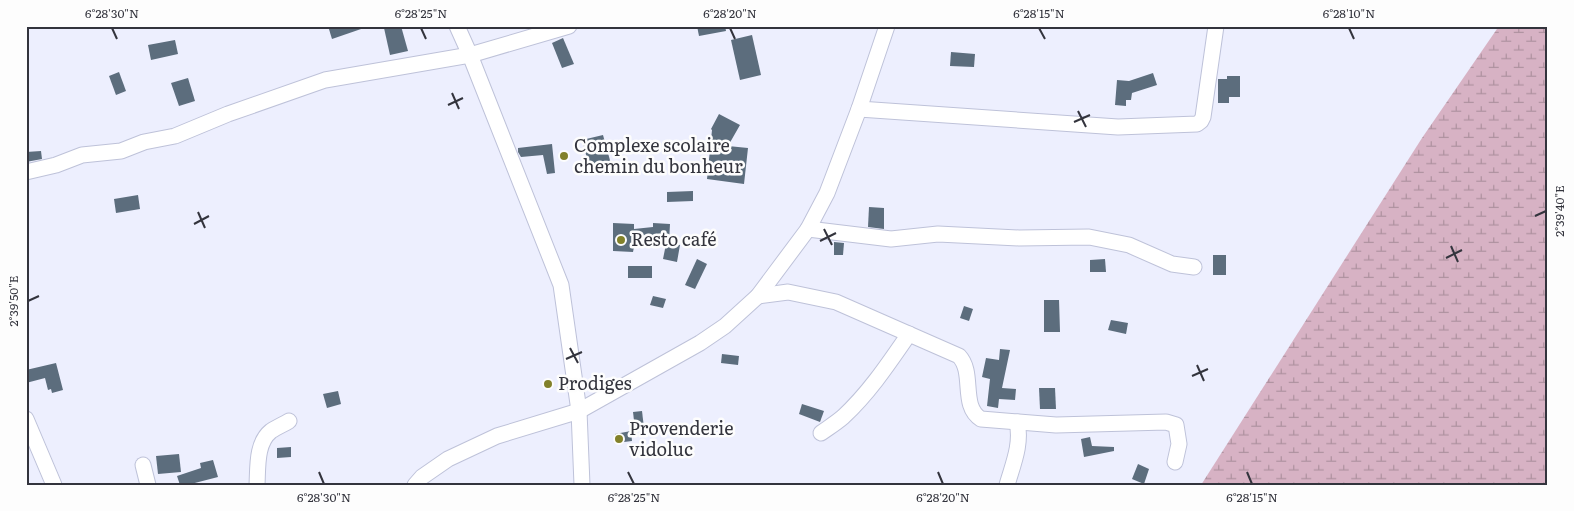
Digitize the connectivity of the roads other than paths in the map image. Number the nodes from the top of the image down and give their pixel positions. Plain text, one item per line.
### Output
1 (457, 26) edge
2 (569, 26) edge
3 (887, 26) edge
4 (1216, 26) edge
5 (547, 29) edge
6 (470, 55) junction
7 (859, 108) junction
8 (26, 172) edge
9 (808, 229) junction
10 (1194, 267) dead end
11 (758, 296) junction
12 (909, 334) junction
13 (579, 411) junction
14 (26, 419) edge
15 (289, 421) dead end
16 (1018, 422) junction
17 (821, 433) dead end
18 (1175, 462) dead end
19 (143, 465) dead end
20 (1008, 484) edge
21 (54, 485) edge
22 (148, 485) edge
23 (257, 485) edge
24 (415, 485) edge
25 (582, 485) edge

1 - 6 street
2 - 5 street
3 - 7 street
4 - 7 street
5 - 6 street
6 - 8 street
6 - 13 street
7 - 9 street
9 - 10 street
9 - 11 street
11 - 12 street
11 - 13 street
12 - 16 street
12 - 17 street
13 - 24 street
13 - 25 street
14 - 21 street
15 - 23 street
16 - 18 street
16 - 20 street
19 - 22 street

